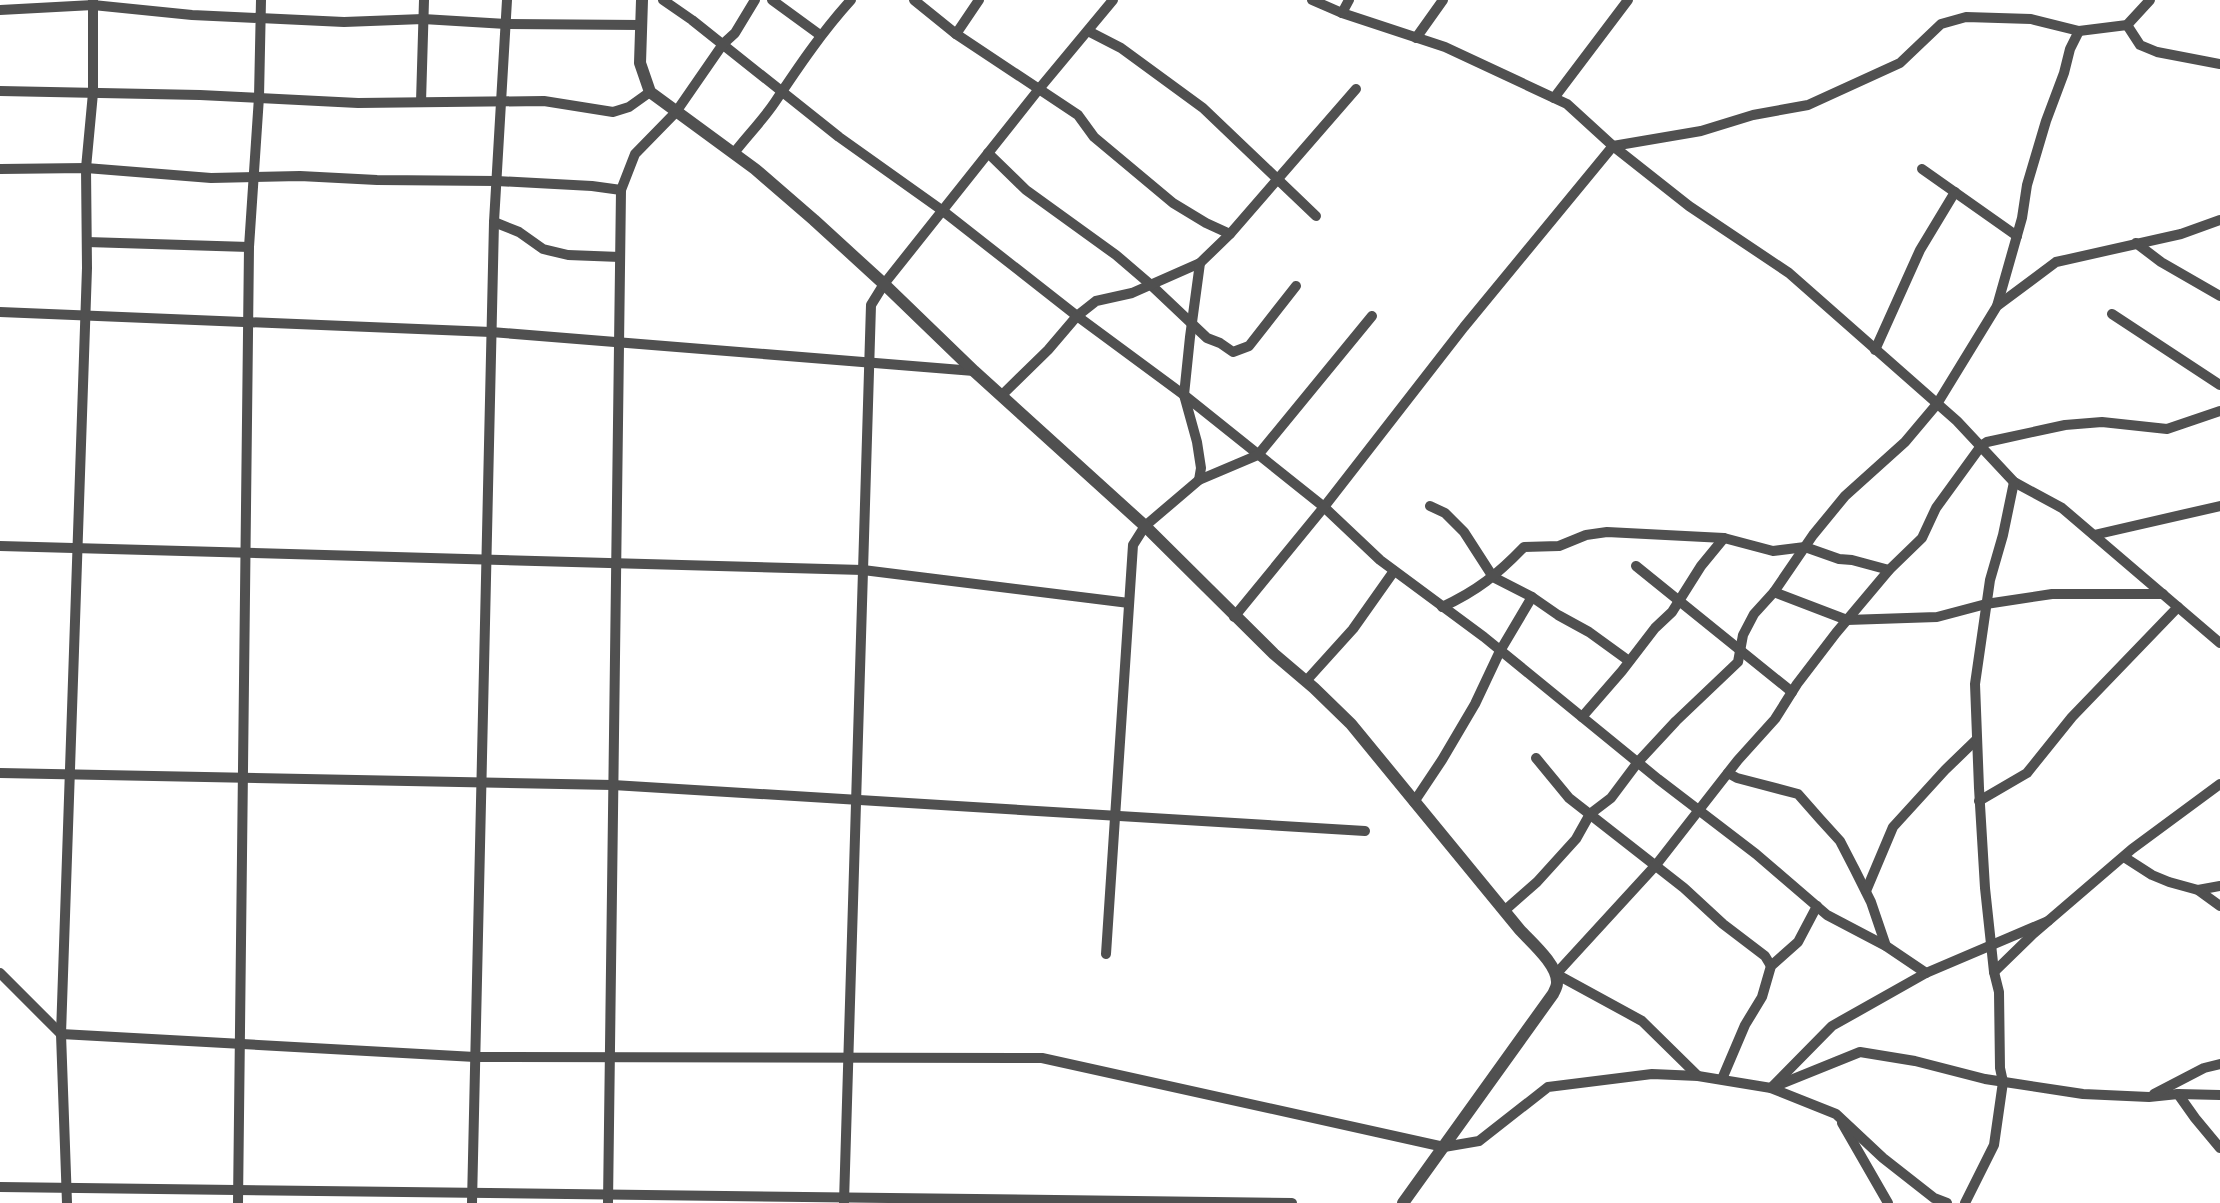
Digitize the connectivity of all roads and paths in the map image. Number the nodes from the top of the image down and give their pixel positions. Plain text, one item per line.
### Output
1 (261, 0) edge
2 (424, 0) edge
3 (507, 0) edge
4 (642, 0) edge
5 (663, 0) edge
6 (755, 0) edge
7 (772, 0) edge
8 (851, 0) edge
9 (914, 0) edge
10 (979, 0) edge
11 (1113, 0) edge
12 (1312, 0) edge
13 (1349, 0) edge
14 (1443, 0) edge
15 (1628, 0) edge
16 (2150, 0) edge
17 (93, 3) edge
18 (7, 7) edge
19 (1342, 13) junction
20 (260, 18) junction
21 (423, 19) junction
22 (506, 24) junction
23 (641, 25) junction
24 (2127, 25) junction
25 (1088, 31) junction
26 (2079, 32) junction
27 (956, 34) junction
28 (820, 35) junction
29 (1416, 38) junction
30 (723, 44) junction
31 (2220, 64) edge
32 (1039, 89) junction
33 (1356, 89) dead end
34 (0, 91) edge
35 (650, 92) junction
36 (781, 92) junction
37 (93, 93) junction
38 (259, 97) junction
39 (1554, 98) junction
40 (421, 102) junction
41 (502, 102) junction
42 (676, 112) junction
43 (1613, 146) junction
44 (734, 153) junction
45 (988, 153) junction
46 (86, 168) junction
47 (0, 169) edge
48 (1922, 169) dead end
49 (254, 177) junction
50 (1278, 180) junction
51 (497, 181) junction
52 (621, 190) junction
53 (1955, 192) junction
54 (943, 211) junction
55 (1316, 216) dead end
56 (2220, 220) edge
57 (494, 222) junction
58 (1230, 234) junction
59 (2017, 236) junction
60 (87, 242) junction
61 (2136, 243) junction
62 (249, 247) junction
63 (620, 257) junction
64 (1200, 263) junction
65 (884, 284) junction
66 (1151, 285) junction
67 (1297, 286) dead end
68 (2220, 296) edge
69 (1997, 306) junction
70 (0, 312) edge
71 (2112, 314) dead end
72 (85, 316) junction
73 (1077, 316) junction
74 (1372, 316) dead end
75 (249, 321) junction
76 (1192, 323) junction
77 (491, 332) junction
78 (619, 342) junction
79 (1875, 350) junction
80 (870, 363) junction
81 (974, 371) junction
82 (2220, 385) edge
83 (1002, 395) junction
84 (1184, 395) junction
85 (1937, 404) junction
86 (2220, 411) edge
87 (1981, 446) junction
88 (1258, 455) junction
89 (1199, 480) junction
90 (2014, 482) junction
91 (1430, 506) dead end
92 (2220, 506) edge
93 (1324, 507) junction
94 (1145, 526) junction
95 (2094, 535) junction
96 (1724, 538) junction
97 (0, 546) edge
98 (1805, 547) junction
99 (77, 548) junction
100 (246, 553) junction
101 (486, 560) junction
102 (616, 564) junction
103 (1636, 566) dead end
104 (863, 570) junction
105 (1889, 570) junction
106 (1394, 571) junction
107 (1493, 577) junction
108 (1774, 592) junction
109 (2164, 594) junction
110 (1532, 597) junction
111 (1680, 600) junction
112 (1129, 603) junction
113 (1986, 604) junction
114 (1443, 607) junction
115 (2178, 607) junction
116 (1234, 617) junction
117 (1847, 620) junction
118 (2220, 643) edge
119 (1740, 649) junction
120 (1500, 651) junction
121 (1629, 661) junction
122 (1306, 681) junction
123 (1792, 692) junction
124 (1582, 717) junction
125 (1977, 739) junction
126 (1536, 758) dead end
127 (1638, 762) junction
128 (0, 773) edge
129 (1728, 773) junction
130 (70, 775) junction
131 (243, 778) junction
132 (481, 783) junction
133 (2220, 784) edge
134 (613, 785) junction
135 (856, 800) junction
136 (1979, 801) junction
137 (1414, 802) junction
138 (1699, 810) junction
139 (1590, 814) junction
140 (1114, 816) junction
141 (1365, 831) dead end
142 (2124, 857) junction
143 (1656, 865) junction
144 (2220, 886) edge
145 (2198, 890) junction
146 (1866, 891) junction
147 (1816, 906) junction
148 (2220, 906) edge
149 (1504, 911) junction
150 (2048, 921) junction
151 (1993, 945) junction
152 (1886, 946) junction
153 (1106, 954) dead end
154 (1771, 966) junction
155 (1994, 972) junction
156 (0, 973) edge
157 (1926, 973) junction
158 (1556, 974) junction
159 (61, 1034) junction
160 (240, 1044) junction
161 (475, 1057) junction
162 (610, 1057) junction
163 (848, 1058) junction
164 (2220, 1064) edge
165 (1698, 1076) junction
166 (1722, 1079) junction
167 (2003, 1082) junction
168 (1770, 1088) junction
169 (2178, 1094) junction
170 (2220, 1095) edge
171 (2149, 1097) junction
172 (1836, 1114) junction
173 (1444, 1147) junction
174 (2220, 1148) edge
175 (0, 1186) edge
176 (67, 1188) junction
177 (238, 1191) junction
178 (472, 1198) edge
179 (608, 1199) edge
180 (844, 1200) edge
181 (67, 1203) edge
182 (238, 1203) edge
183 (1292, 1203) edge
184 (1403, 1203) edge
185 (1888, 1203) edge
186 (1947, 1203) edge
187 (1965, 1203) edge

1 - 20 street
2 - 21 street
3 - 22 street
4 - 23 street
5 - 30 street
6 - 30 street
7 - 28 street
8 - 28 street
9 - 27 street
10 - 27 street
11 - 25 street
12 - 19 street
13 - 19 street
14 - 29 street
15 - 39 street
16 - 24 street
17 - 18 street
17 - 20 street
17 - 37 street
19 - 29 street
20 - 21 street
20 - 38 street
21 - 22 street
21 - 40 street
22 - 23 street
22 - 41 street
23 - 35 street
24 - 26 street
24 - 31 street
25 - 32 street
25 - 50 street
26 - 43 street
26 - 59 street
27 - 32 street
28 - 36 street
29 - 39 street
30 - 36 street
30 - 42 street
32 - 45 street
32 - 58 street
33 - 50 street
34 - 37 street
35 - 41 street
35 - 42 street
36 - 44 street
36 - 54 street
37 - 38 street
37 - 46 street
38 - 40 street
38 - 49 street
39 - 43 street
40 - 41 street
41 - 51 street
42 - 44 street
42 - 52 street
43 - 79 street
43 - 93 street
44 - 65 street
45 - 54 street
45 - 66 street
46 - 47 street
46 - 49 street
46 - 60 street
48 - 53 street
49 - 51 street
49 - 62 street
50 - 55 street
50 - 58 street
51 - 52 street
51 - 57 street
52 - 63 street
53 - 59 street
53 - 79 street
54 - 65 street
54 - 73 street
56 - 61 street
57 - 63 street
57 - 77 street
58 - 64 street
59 - 69 street
60 - 62 street
60 - 72 street
61 - 68 street
61 - 69 street
62 - 75 street
63 - 78 street
64 - 66 street
64 - 76 street
65 - 80 street
65 - 81 street
66 - 73 street
66 - 76 street
67 - 76 street
69 - 85 street
70 - 72 street
71 - 82 street
72 - 75 street
72 - 99 street
73 - 83 street
73 - 84 street
74 - 88 street
75 - 77 street
75 - 100 street
76 - 84 street
77 - 78 street
77 - 101 street
78 - 80 street
78 - 102 street
79 - 85 street
80 - 81 street
80 - 104 street
81 - 83 street
83 - 94 street
84 - 88 street
84 - 89 street
85 - 87 street
85 - 98 street
86 - 87 street
87 - 90 street
87 - 105 street
88 - 89 street
88 - 93 street
89 - 94 street
90 - 95 street
90 - 113 street
91 - 107 street
92 - 95 street
93 - 106 street
93 - 116 street
94 - 112 street
94 - 116 street
95 - 109 street
96 - 98 street
96 - 107 street
96 - 111 street
97 - 99 street
98 - 105 street
98 - 108 street
99 - 100 street
99 - 130 street
100 - 101 street
100 - 131 street
101 - 102 street
101 - 132 street
102 - 104 street
102 - 134 street
103 - 111 street
104 - 112 street
104 - 135 street
105 - 117 street
106 - 114 street
106 - 122 street
107 - 110 street
107 - 114 street
108 - 117 street
108 - 119 street
109 - 113 street
109 - 115 street
110 - 120 street
110 - 121 street
111 - 119 street
111 - 121 street
112 - 140 street
113 - 117 street
113 - 125 street
114 - 120 street
115 - 118 street
115 - 136 street
116 - 122 street
117 - 123 street
119 - 123 street
119 - 127 street
120 - 124 street
120 - 137 street
121 - 124 street
122 - 137 street
123 - 129 street
124 - 127 street
125 - 136 street
125 - 146 street
126 - 139 street
127 - 138 street
127 - 139 street
128 - 130 street
129 - 138 street
129 - 146 street
130 - 131 street
130 - 159 street
131 - 132 street
131 - 160 street
132 - 134 street
132 - 161 street
133 - 142 street
134 - 135 street
134 - 162 street
135 - 140 street
135 - 163 street
136 - 151 street
137 - 149 street
138 - 143 street
138 - 147 street
139 - 143 street
139 - 149 street
140 - 141 street
140 - 153 street
142 - 145 street
142 - 150 street
143 - 154 street
143 - 158 street
144 - 145 street
145 - 148 street
146 - 152 street
147 - 152 street
147 - 154 street
149 - 158 street
150 - 151 street
150 - 155 street
151 - 155 street
151 - 157 street
152 - 157 street
154 - 166 street
155 - 167 street
156 - 159 street
157 - 168 street
158 - 165 street
158 - 173 street
159 - 160 street
159 - 176 street
160 - 161 street
160 - 177 street
161 - 162 street
161 - 178 street
162 - 163 street
162 - 179 street
163 - 173 street
163 - 180 street
164 - 171 street
165 - 166 street
165 - 173 street
166 - 168 street
167 - 168 street
167 - 171 street
167 - 187 street
168 - 172 street
169 - 170 street
169 - 171 street
169 - 174 street
172 - 185 street
172 - 186 street
173 - 184 street
175 - 176 street
176 - 177 street
176 - 181 street
177 - 178 street
177 - 182 street
178 - 179 street
179 - 180 street
180 - 183 street

